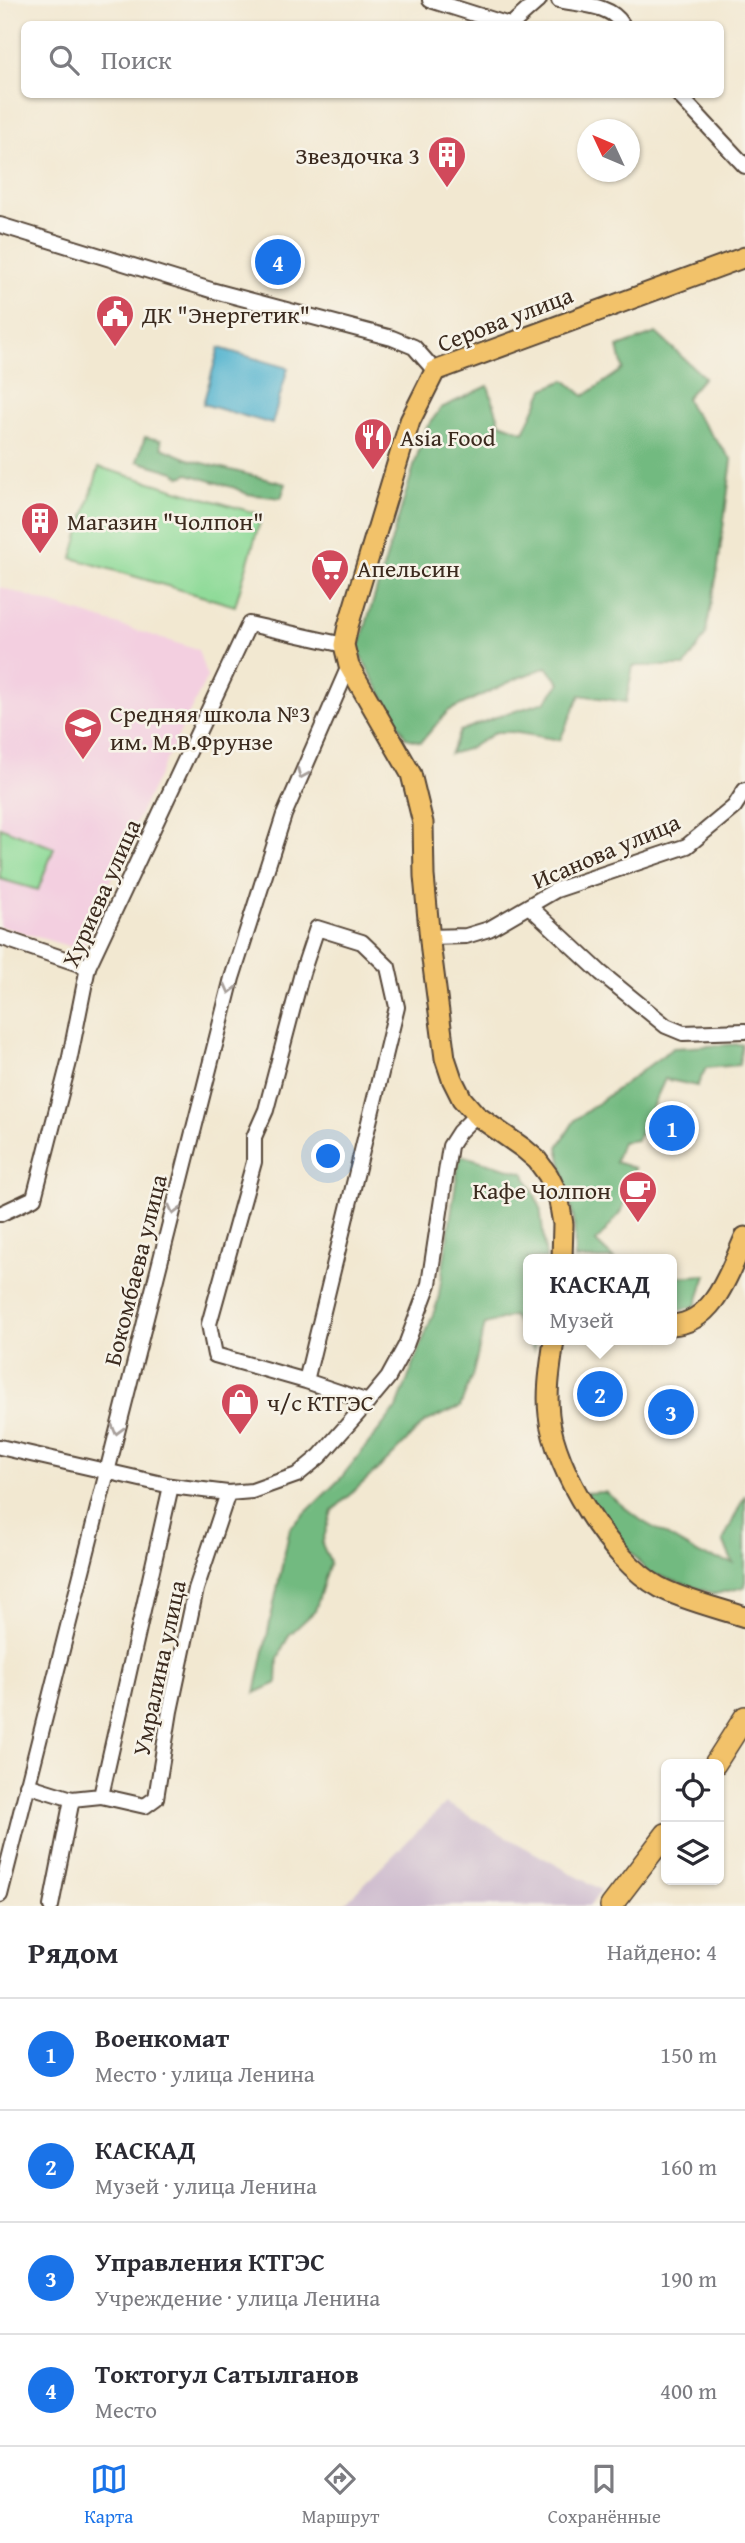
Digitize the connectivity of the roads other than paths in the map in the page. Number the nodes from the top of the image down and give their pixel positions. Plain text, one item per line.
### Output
1 (430, 0) edge
2 (539, 0) edge
3 (559, 0) edge
4 (499, 21) edge
5 (513, 21) edge
6 (620, 21) edge
7 (682, 98) edge
8 (745, 166) edge
9 (0, 225) edge
10 (745, 257) edge
11 (435, 371) junction
12 (344, 645) junction
13 (349, 666) junction
14 (745, 790) edge
15 (530, 908) junction
16 (0, 937) edge
17 (429, 937) junction
18 (88, 967) junction
19 (745, 1031) edge
20 (476, 1115) junction
21 (0, 1214) edge
22 (745, 1237) edge
23 (562, 1254) edge
24 (677, 1325) edge
25 (553, 1345) edge
26 (306, 1381) junction
27 (369, 1402) junction
28 (0, 1447) edge
29 (107, 1471) junction
30 (171, 1486) junction
31 (228, 1493) junction
32 (745, 1617) edge
33 (745, 1717) edge
34 (718, 1759) edge
35 (27, 1785) junction
36 (101, 1796) junction
37 (72, 1799) junction
38 (661, 1841) edge
39 (0, 1895) edge
40 (51, 1906) edge
41 (611, 1906) edge

1 - 4 street
2 - 5 street
3 - 6 street
7 - 8 street
9 - 11 street
10 - 11 main road, Серова улица
11 - 12 main road, Серова улица
12 - 13 main road, Серова улица
12 - 18 street, Хуриева улица
13 - 17 main road, Серова улица
13 -> 29 street, Бокомбаева улица
14 - 15 street, Исанова улица
15 - 17 street, Исанова улица
15 - 19 street
16 - 18 street
17 - 20 main road, Серова улица
18 - 21 street, Хуриева улица
20 - 23 main road, Серова улица
20 - 27 street
22 - 24 main road
25 - 32 main road
26 - 26 street
26 - 27 street
27 - 31 street
28 - 29 street
29 - 30 street
29 - 35 street, Бокомбаева улица
30 - 31 street
30 - 36 street, Умралина улица
31 - 36 street, Умралина улица
33 - 34 highway
35 - 37 street, Умралина улица
35 - 39 street, Бокомбаева улица
36 - 37 street, Умралина улица
37 - 40 street
38 - 41 highway

